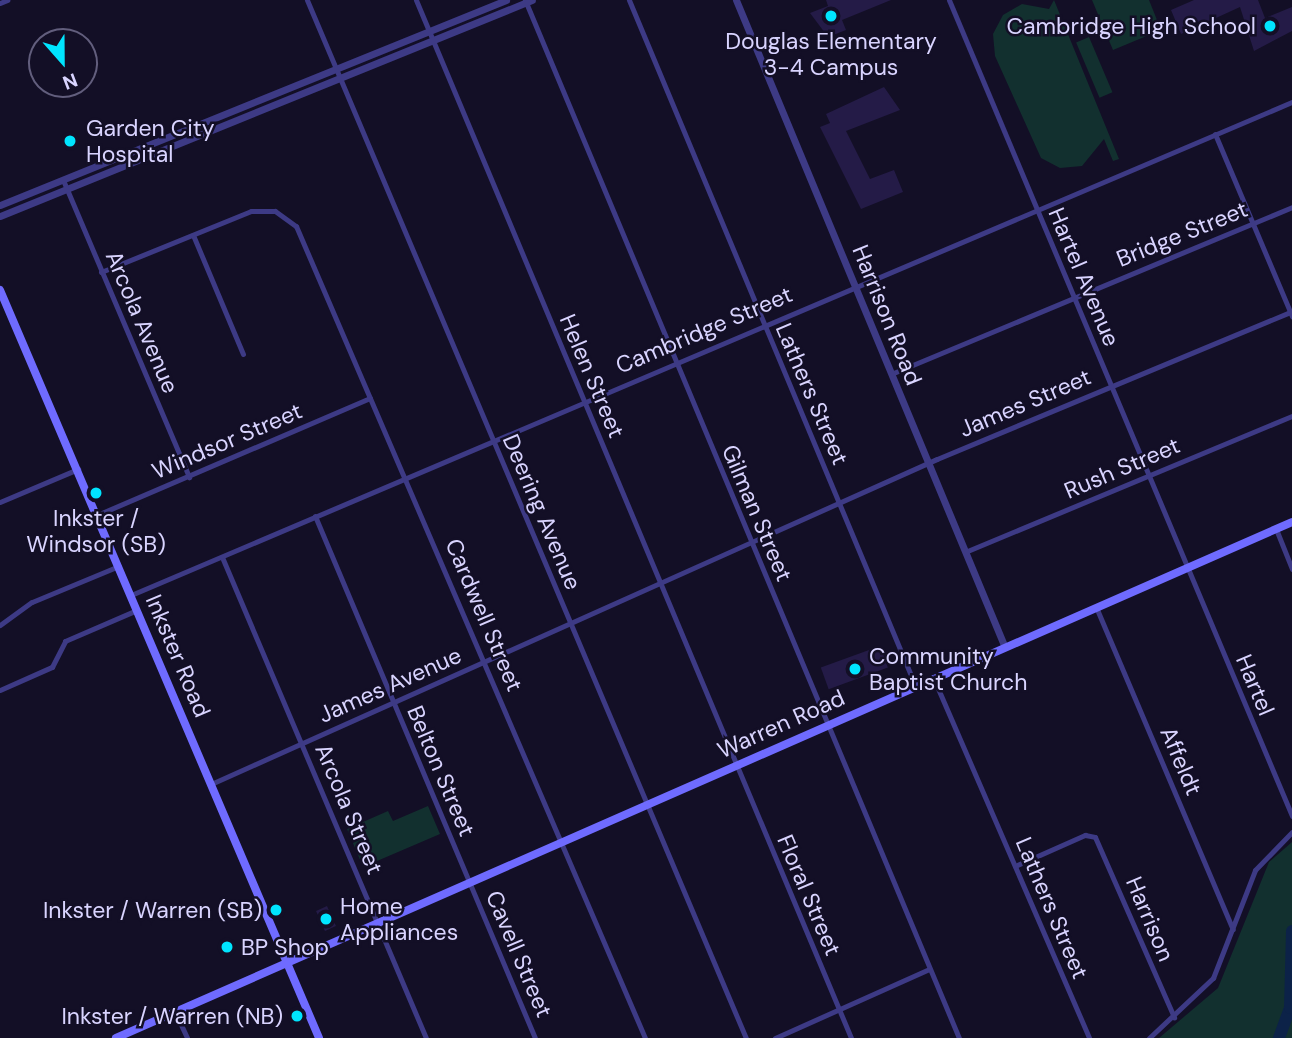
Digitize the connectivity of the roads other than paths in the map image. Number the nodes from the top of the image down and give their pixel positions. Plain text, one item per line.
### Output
1 (7, 0) edge
2 (307, 0) edge
3 (416, 0) edge
4 (506, 0) edge
5 (629, 0) edge
6 (736, 0) edge
7 (949, 0) edge
8 (528, 1) edge
9 (0, 3) edge
10 (429, 31) junction
11 (433, 40) junction
12 (335, 69) junction
13 (341, 78) junction
14 (1292, 102) edge
15 (251, 109) junction
16 (1215, 134) junction
17 (158, 147) junction
18 (62, 180) junction
19 (66, 189) junction
20 (0, 205) edge
21 (1292, 207) edge
22 (1036, 209) junction
23 (0, 216) edge
24 (1253, 224) junction
25 (193, 235) junction
26 (102, 272) junction
27 (853, 285) junction
28 (0, 290) edge
29 (1074, 298) junction
30 (1291, 313) edge
31 (764, 323) junction
32 (243, 354) dead end
33 (675, 361) junction
34 (891, 374) junction
35 (1110, 386) junction
36 (370, 398) junction
37 (583, 401) junction
38 (1292, 416) edge
39 (493, 440) junction
40 (928, 463) junction
41 (78, 469) junction
42 (1148, 476) junction
43 (189, 477) junction
44 (405, 478) junction
45 (0, 502) edge
46 (838, 503) junction
47 (97, 516) junction
48 (315, 516) junction
49 (1292, 522) edge
50 (1276, 529) junction
51 (751, 542) junction
52 (965, 552) junction
53 (222, 557) junction
54 (119, 566) junction
55 (1185, 568) junction
56 (1292, 569) edge
57 (659, 583) junction
58 (131, 595) junction
59 (1096, 607) junction
60 (137, 610) junction
61 (570, 623) junction
62 (0, 625) edge
63 (1004, 645) junction
64 (484, 662) junction
65 (933, 677) junction
66 (915, 685) junction
67 (0, 690) edge
68 (394, 702) junction
69 (827, 724) junction
70 (302, 743) junction
71 (735, 766) junction
72 (211, 784) junction
73 (647, 805) junction
74 (1292, 816) edge
75 (1292, 832) edge
76 (563, 843) junction
77 (1015, 866) junction
78 (470, 884) junction
79 (379, 925) junction
80 (1233, 929) junction
81 (289, 965) junction
82 (929, 969) junction
83 (839, 1009) junction
84 (176, 1014) junction
85 (1174, 1017) junction
86 (116, 1038) edge
87 (187, 1038) edge
88 (319, 1038) edge
89 (426, 1038) edge
90 (535, 1038) edge
91 (645, 1038) edge
92 (746, 1038) edge
93 (775, 1038) edge
94 (851, 1038) edge
95 (959, 1038) edge
96 (1089, 1038) edge
97 (1149, 1038) edge

1 - 9 street
2 - 12 street, Deering Avenue
3 - 10 street, Helen Street
4 - 10 street
5 - 31 street, Lathers Street
6 - 27 street, Harrison Road
7 - 22 street, Hartel Avenue
8 - 11 street
8 - 33 street, Gilman Street
10 - 11 street, Helen Street
10 - 12 street
11 - 13 street
11 - 37 street, Helen Street
12 - 13 street, Deering Avenue
12 - 15 street
13 - 15 street
13 - 39 street, Deering Avenue
14 - 16 street, Cambridge Street
15 - 17 street
16 - 22 street, Cambridge Street
16 - 24 street
17 - 18 street
17 - 19 street
18 - 19 street, Arcola Avenue
18 - 20 street
19 - 23 street
19 - 26 street, Arcola Avenue
21 - 24 street, Bridge Street
22 - 27 street, Cambridge Street
22 - 29 street, Hartel Avenue
24 - 29 street, Bridge Street
24 - 30 street
25 - 26 street
25 - 32 street
25 - 36 street, Cardwell Street
26 - 43 street, Arcola Avenue
27 - 31 street, Cambridge Street
27 - 34 street, Harrison Road
28 - 41 main road, Inkster Road
29 - 34 street, Bridge Street
29 - 35 street, Hartel Avenue
30 - 35 street, James Street
31 - 33 street, Cambridge Street
31 - 46 street, Lathers Street
33 - 37 street, Cambridge Street
33 - 51 street, Gilman Street
34 - 40 street, Harrison Road
35 - 40 street, James Street
35 - 42 street, Hartel Avenue
36 - 43 street, Windsor Street
36 - 44 street, Cardwell Street
37 - 39 street, Cambridge Street
37 - 57 street, Helen Street
38 - 42 street, Rush Street
39 - 44 street, Cambridge Street
39 - 61 street, Deering Avenue
40 - 46 street, James Avenue
40 - 52 street, Harrison Road
41 - 45 street
41 - 47 main road, Inkster Road
42 - 52 street, Rush Street
42 - 55 street, Hartel Avenue
43 - 47 street, Windsor Street
44 - 48 street, Cambridge Street
44 - 64 street, Cardwell Street
46 - 51 street, James Avenue
46 - 66 street, Lathers Street
47 - 54 main road, Inkster Road
48 - 53 street, Cambridge Street
48 - 68 street, Belton Street
49 - 50 main road, Warren Road
50 - 55 main road, Warren Road
50 - 56 street
51 - 57 street, James Avenue
51 - 69 street, Gilman Street
52 - 63 street, Harrison Road
53 - 58 street, Cambridge Street
53 - 70 street, Arcola Street
54 - 58 main road, Inkster Road
54 - 62 street
55 - 59 main road, Warren Road
55 - 74 street, Hartel
57 - 61 street, James Avenue
57 - 71 street, Helen Street
58 - 60 main road, Inkster Road
59 - 63 main road, Warren Road
59 - 80 street, Affeldt
60 - 67 street
60 - 72 main road, Inkster Road
61 - 64 street, James Avenue
61 - 73 street, Deering Avenue
63 - 65 main road, Warren Road
64 - 68 street, James Avenue
64 - 76 street, Cardwell Street
65 - 66 main road, Warren Road
65 - 77 street, Lathers Street
66 - 69 main road, Warren Road
68 - 70 street, James Avenue
68 - 78 street, Belton Street
69 - 71 main road, Warren Road
69 - 82 street, Gilman Street
70 - 72 street, James Avenue
70 - 79 street, Arcola Street
71 - 73 main road, Warren Road
71 - 83 street, Floral Street
72 - 81 main road, Inkster Road
73 - 76 main road, Warren Road
73 - 92 street, Deering Avenue
75 - 80 street
76 - 78 main road, Warren Road
76 - 91 street, Cardwell Street
77 - 85 street, Harrison
77 - 96 street, Lathers Street
78 - 79 main road, Warren Road
78 - 90 street, Cavell Street
79 - 81 main road, Warren Road
79 - 89 street, Arcola Street
80 - 85 street
81 - 84 main road, Warren Road
81 - 88 main road, Inkster Road
82 - 83 street
82 - 95 street, Gilman Street
83 - 93 street
83 - 94 street, Floral Street
84 - 86 main road, Warren Road
84 - 87 street
85 - 97 street

